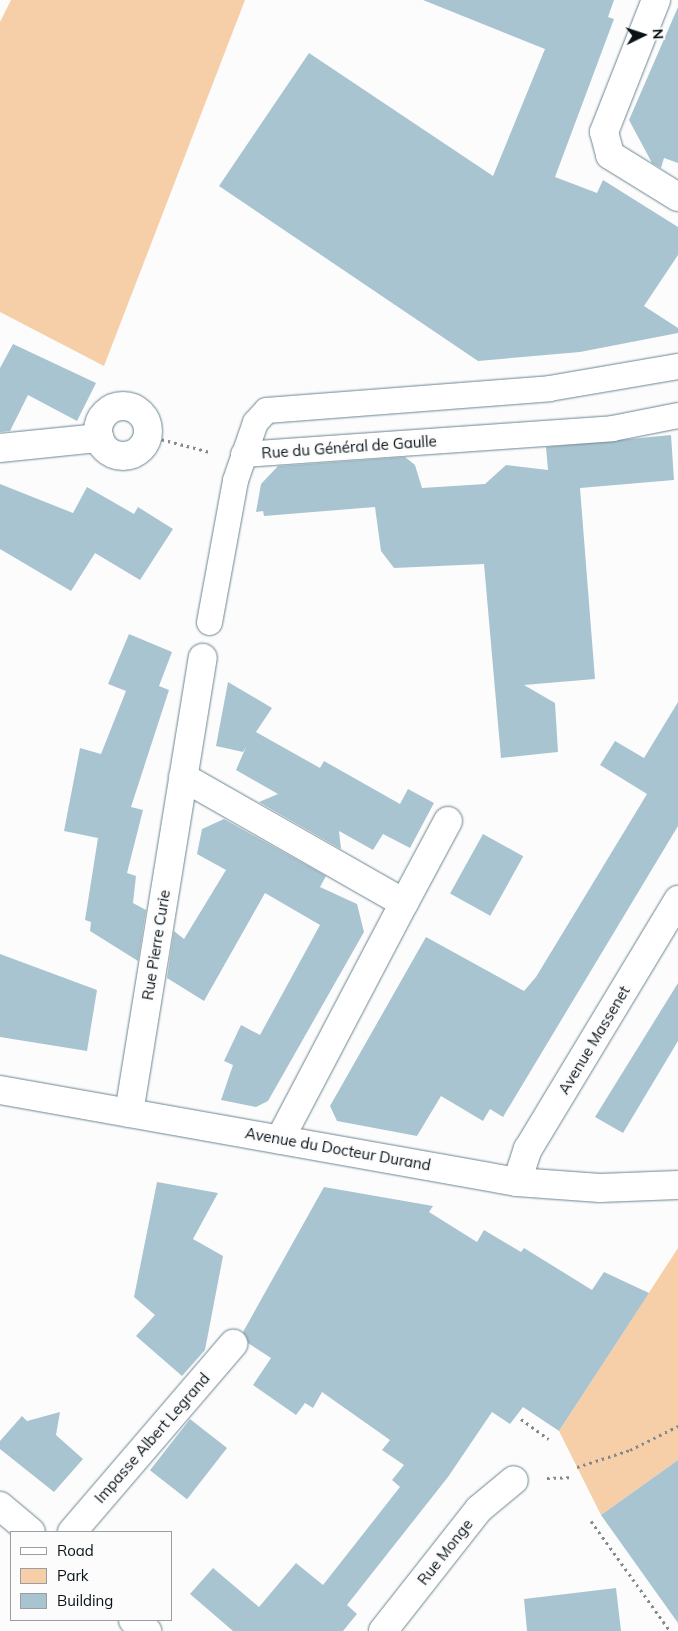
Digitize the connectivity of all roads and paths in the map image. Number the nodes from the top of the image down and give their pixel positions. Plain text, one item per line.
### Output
1 (656, 0) edge
2 (678, 197) edge
3 (678, 366) edge
4 (678, 415) edge
5 (149, 436) junction
6 (99, 438) junction
7 (0, 448) edge
8 (243, 454) junction
9 (209, 622) dead end
10 (203, 658) dead end
11 (183, 777) junction
12 (448, 821) dead end
13 (678, 900) edge
14 (404, 903) junction
15 (0, 1090) edge
16 (129, 1112) junction
17 (280, 1139) junction
18 (517, 1182) junction
19 (678, 1185) edge
20 (233, 1344) dead end
21 (521, 1419) dead end
22 (678, 1426) edge
23 (549, 1439) dead end
24 (576, 1467) dead end
25 (514, 1480) dead end
26 (0, 1506) edge
27 (591, 1521) dead end
28 (30, 1531) edge
29 (73, 1531) edge
30 (134, 1621) edge
31 (147, 1631) edge
32 (382, 1631) edge
33 (670, 1631) edge

1 - 2 street
3 - 8 street, Rue du Général de Gaulle
4 - 8 street, Rue du Général de Gaulle
5 - 6 street
5 - 6 street
5 - 8 path
6 - 7 street
8 - 9 street
10 - 11 street, Rue Pierre Curie
11 - 14 street
11 - 16 street, Rue Pierre Curie
12 - 14 street
13 - 18 street, Avenue Massenet
14 - 17 street
15 - 16 street, Avenue du Docteur Durand
16 - 17 street, Avenue du Docteur Durand
17 - 18 street, Avenue du Docteur Durand
18 - 19 street, Avenue du Docteur Durand
20 - 29 street, Impasse Albert Legrand
21 - 23 path
22 - 24 path
25 - 32 street, Rue Monge
26 - 28 street
27 - 33 path
30 - 31 street

